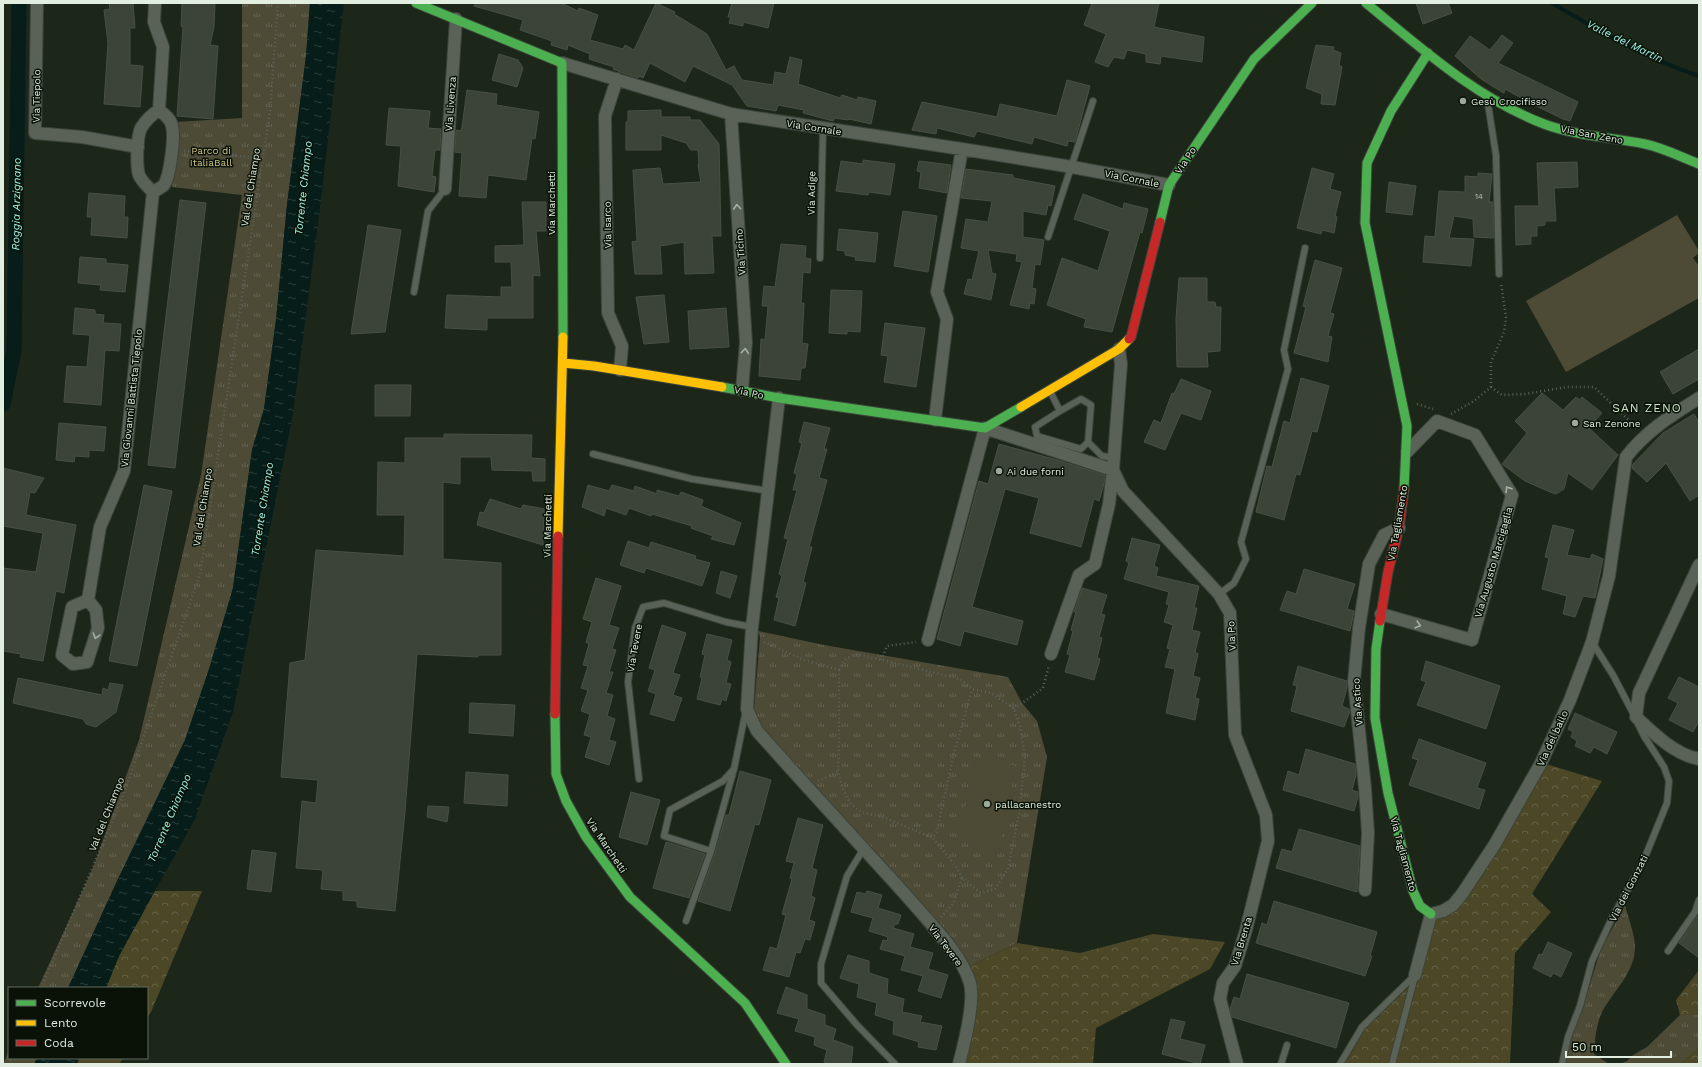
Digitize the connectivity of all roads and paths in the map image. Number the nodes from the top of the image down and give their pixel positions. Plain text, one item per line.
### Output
1 (37, 3) edge
2 (156, 3) edge
3 (278, 3) edge
4 (416, 3) edge
5 (1312, 3) edge
6 (1366, 3) edge
7 (456, 19) junction
8 (1428, 53) junction
9 (562, 63) junction
10 (618, 79) junction
11 (1488, 96) junction
12 (1093, 101) dead end
13 (159, 110) junction
14 (731, 114) junction
15 (823, 128) junction
16 (138, 147) junction
17 (962, 149) junction
18 (172, 151) junction
19 (263, 159) junction
20 (1699, 164) edge
21 (1072, 167) junction
22 (1169, 185) junction
23 (445, 189) joint
24 (153, 192) junction
25 (1048, 237) dead end
26 (1306, 248) dead end
27 (820, 258) dead end
28 (1499, 274) joint
29 (414, 292) dead end
30 (1119, 349) junction
31 (563, 363) junction
32 (620, 370) junction
33 (1491, 387) junction
34 (742, 390) junction
35 (1049, 390) junction
36 (779, 398) junction
37 (1402, 398) junction
38 (1699, 398) edge
39 (1436, 410) dead end
40 (1060, 411) junction
41 (1450, 414) dead end
42 (935, 420) junction
43 (985, 428) junction
44 (1645, 436) junction
45 (1088, 442) junction
46 (1406, 452) junction
47 (593, 454) dead end
48 (1113, 464) junction
49 (769, 491) junction
50 (1399, 528) junction
51 (1699, 565) edge
52 (1219, 594) junction
53 (88, 600) junction
54 (1381, 614) junction
55 (752, 633) junction
56 (928, 640) joint
57 (1592, 642) junction
58 (1051, 654) joint
59 (881, 660) junction
60 (839, 670) junction
61 (972, 689) junction
62 (747, 709) junction
63 (1014, 709) junction
64 (1636, 717) junction
65 (1699, 759) edge
66 (734, 769) junction
67 (838, 772) junction
68 (639, 779) dead end
69 (808, 789) junction
70 (1266, 814) joint
71 (933, 838) junction
72 (864, 848) junction
73 (711, 851) junction
74 (962, 878) junction
75 (1365, 890) dead end
76 (1699, 900) edge
77 (1431, 914) junction
78 (686, 921) dead end
79 (933, 926) junction
80 (1668, 951) dead end
81 (1415, 975) junction
82 (41, 987) edge
83 (1287, 1045) dead end
84 (786, 1064) edge
85 (895, 1064) edge
86 (960, 1064) edge
87 (1237, 1064) edge
88 (1281, 1064) edge
89 (1340, 1064) edge
90 (1392, 1064) edge
91 (1562, 1064) edge

1 - 16 street, Via Tiepolo
2 - 13 street
3 - 19 path, Val del Chiampo
4 - 7 street
5 - 22 street, Via Po
6 - 8 street, Via San Zeno
7 - 9 street
7 - 23 street, Via Livenza
8 - 11 street, Via San Zeno
8 - 37 street, Via Tagliamento
9 - 10 street, Via Cornale
9 - 31 street, Via Marchetti
10 - 14 street, Via Cornale
10 - 32 street, Via Isarco
11 - 20 street, Via San Zeno
11 - 28 lane
12 - 21 lane
13 - 16 street
13 - 18 street
14 - 15 street, Via Cornale
34 -> 14 street, Via Ticino
15 - 17 street, Via Cornale
15 - 27 lane, Via Adige
16 - 24 street
17 - 21 street, Via Cornale
17 - 42 street
18 - 19 path
18 - 24 street
19 - 82 path, Val del Chiampo
21 - 22 street, Via Cornale
21 - 25 lane
22 - 30 street, Via Po
23 - 29 lane
24 - 53 street, Via Giovanni Battista Tiepolo
26 - 52 lane
28 - 33 path
30 - 35 street, Via Po
30 - 48 street, Via Po
31 - 32 street, Via Po
31 - 84 street, Via Marchetti
32 - 34 street, Via Po
33 - 41 path
33 - 44 path
34 - 36 street, Via Po
35 - 40 lane
35 - 43 street, Via Po
36 - 42 street, Via Po
36 - 49 street, Via Tevere
37 - 39 path
37 - 46 street, Via Tagliamento
38 - 44 street
40 - 45 lane
40 - 45 lane
42 - 43 street, Via Po
43 - 48 street, Via Po
43 - 56 street
44 - 57 street, Via del ballo
45 - 48 lane
46 - 50 street, Via Tagliamento
54 -> 46 street, Via Augusto Marcigaglia
47 - 49 lane
48 - 52 street, Via Po
48 - 58 street, Via Po
49 - 55 street, Via Tevere
50 - 54 street, Via Tagliamento
50 - 75 street, Via Astico
51 - 64 street
52 - 70 street, Via Po
53 -> 53 street
54 - 77 street, Via Tagliamento
55 - 60 path
55 - 62 street, Via Tevere
55 - 68 lane, Via Tevere
56 - 59 path
57 - 64 lane, Via dei Gonzati
57 - 77 street, Via del ballo
58 - 63 path
59 - 60 path
59 - 61 path
60 - 67 path
61 - 63 path
61 - 71 path
62 - 66 lane, Via Tevere
62 - 69 street, Via Tevere
63 - 74 path
64 - 65 street, Via dei Gonzati
64 - 91 lane, Via dei Gonzati
66 - 73 lane, Via Tevere
66 - 73 lane
67 - 69 path
67 - 71 path
69 - 72 street, Via Tevere
70 - 87 street, Via Brenta
71 - 74 path
72 - 79 street, Via Tevere
72 - 85 lane
73 - 78 lane, Via Tevere
74 - 79 path
76 - 80 lane
77 - 81 street
79 - 86 street, Via Tevere
81 - 89 lane
81 - 90 lane
83 - 88 lane

